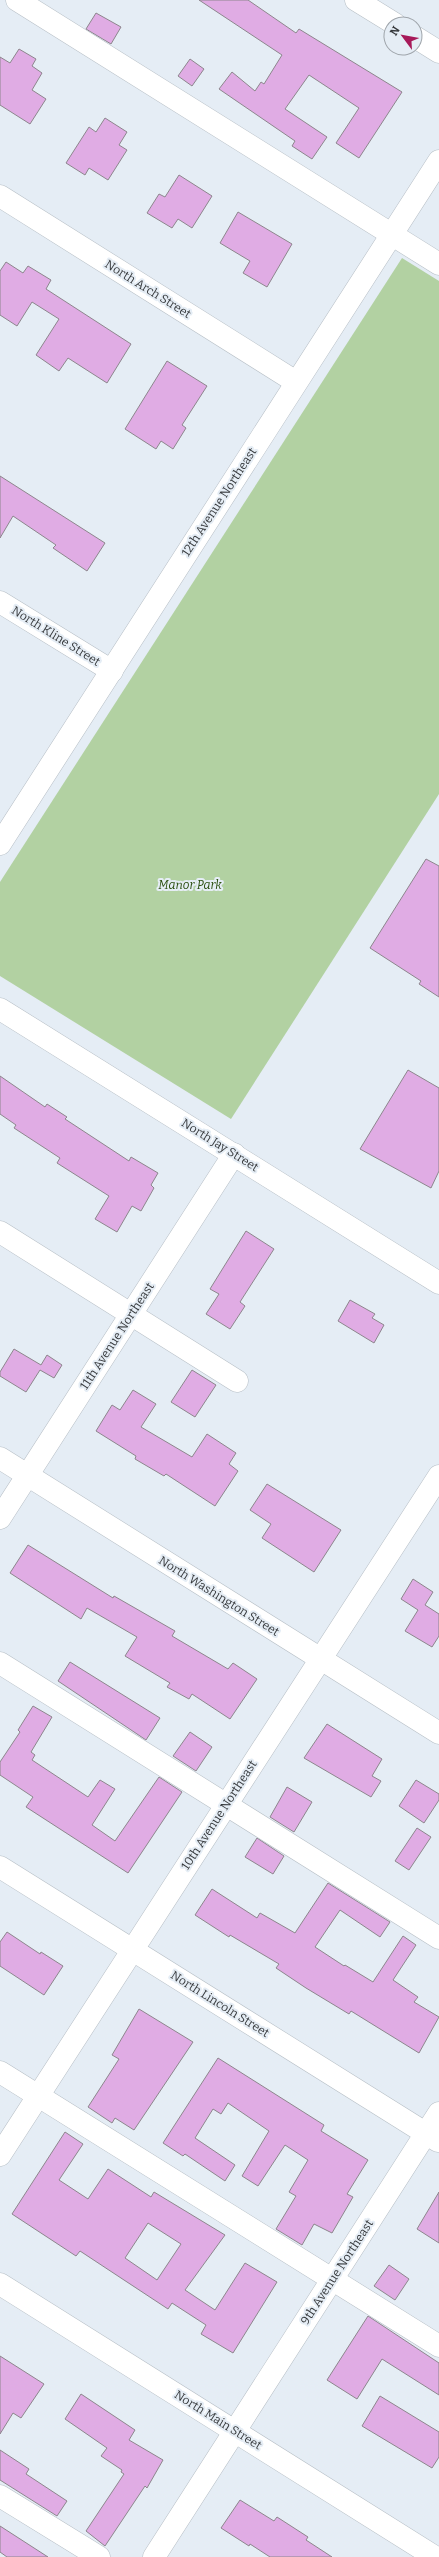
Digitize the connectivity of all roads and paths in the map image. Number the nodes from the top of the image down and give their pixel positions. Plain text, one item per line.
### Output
1 (17, 0) edge
2 (356, 0) edge
3 (383, 17) edge
4 (423, 42) edge
5 (439, 52) edge
6 (439, 161) edge
7 (0, 196) edge
8 (391, 234) junction
9 (439, 264) edge
10 (296, 382) junction
11 (0, 602) edge
12 (112, 671) junction
13 (0, 844) edge
14 (0, 1010) edge
15 (234, 1154) junction
16 (0, 1232) edge
17 (439, 1282) edge
18 (131, 1314) junction
19 (237, 1381) dead end
20 (0, 1458) edge
21 (27, 1475) junction
22 (439, 1476) edge
23 (432, 1502) edge
24 (0, 1518) edge
25 (321, 1659) junction
26 (0, 1663) edge
27 (439, 1733) edge
28 (227, 1803) junction
29 (0, 1867) edge
30 (439, 1938) edge
31 (132, 1949) junction
32 (0, 2072) edge
33 (38, 2095) junction
34 (439, 2113) edge
35 (432, 2137) edge
36 (0, 2155) edge
37 (333, 2279) junction
38 (0, 2284) edge
39 (439, 2346) edge
40 (236, 2431) junction
41 (0, 2496) edge
42 (99, 2557) edge
43 (154, 2557) edge
44 (435, 2557) edge

1 - 8 street
2 - 3 street
4 - 5 street
6 - 8 street, 12th Avenue Northeast
7 - 10 street, North Arch Street
8 - 9 street
8 - 10 street, 12th Avenue Northeast
10 - 12 street, 12th Avenue Northeast
11 - 12 street, North Kline Street
12 - 13 street, 12th Avenue Northeast
14 - 15 street, North Jay Street
15 - 17 street, North Jay Street
15 - 18 street, 11th Avenue Northeast
16 - 18 street
18 - 19 street
18 - 21 street, 11th Avenue Northeast
20 - 21 street, North Washington Street
21 - 24 street, 11th Avenue Northeast
21 - 25 street, North Washington Street
22 - 23 street, 10th Avenue Northeast
23 - 25 street, 10th Avenue Northeast
25 - 27 street, North Washington Street
25 - 28 street, 10th Avenue Northeast
26 - 28 street
28 - 30 street
28 - 31 street, 10th Avenue Northeast
29 - 31 street, North Lincoln Street
31 - 33 street, 10th Avenue Northeast
31 - 35 street, North Lincoln Street
32 - 33 street
33 - 36 street, 10th Avenue Northeast
33 - 37 street
34 - 35 street, 9th Avenue Northeast
35 - 37 street, 9th Avenue Northeast
37 - 39 street
37 - 40 street, 9th Avenue Northeast
38 - 40 street, North Main Street
40 - 43 street, 9th Avenue Northeast
40 - 44 street, North Main Street
41 - 42 street

